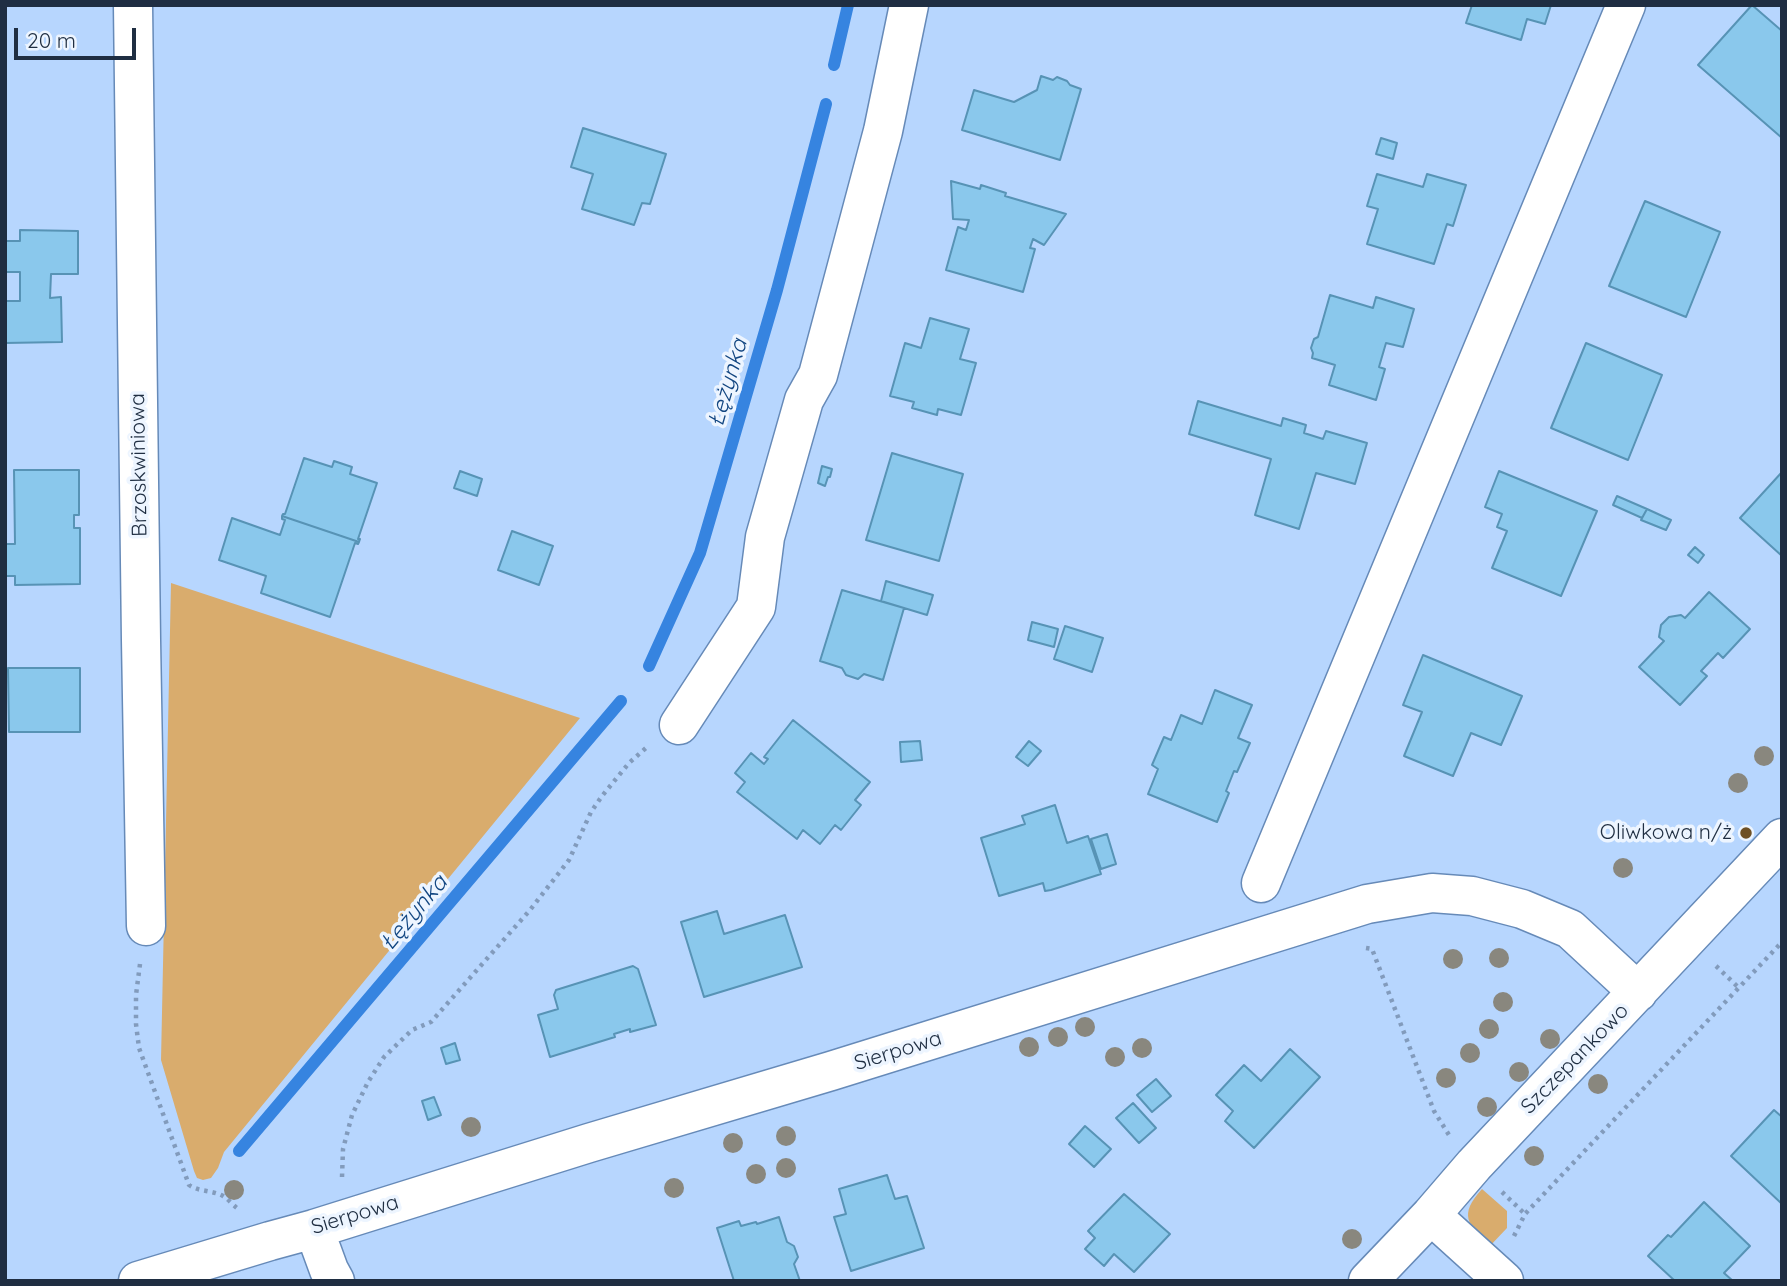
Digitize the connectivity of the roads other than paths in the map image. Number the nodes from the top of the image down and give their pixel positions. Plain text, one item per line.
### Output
1 (133, 5) edge
2 (909, 5) edge
3 (1626, 5) edge
4 (679, 725) road end
5 (1782, 838) edge
6 (1261, 883) dead end
7 (146, 926) road end
8 (1638, 992) junction
9 (1431, 1215) junction
10 (327, 1225) junction
11 (1507, 1264) edge
12 (138, 1281) edge
13 (335, 1281) edge
14 (1368, 1281) edge

1 - 7 street, Brzoskwiniowa
2 - 4 street
3 - 6 street
5 - 8 street, Szczepankowo
8 - 9 street, Szczepankowo
8 - 10 street, Sierpowa
9 - 11 street
9 - 14 street, Szczepankowo
10 - 12 street, Sierpowa
10 - 13 street

